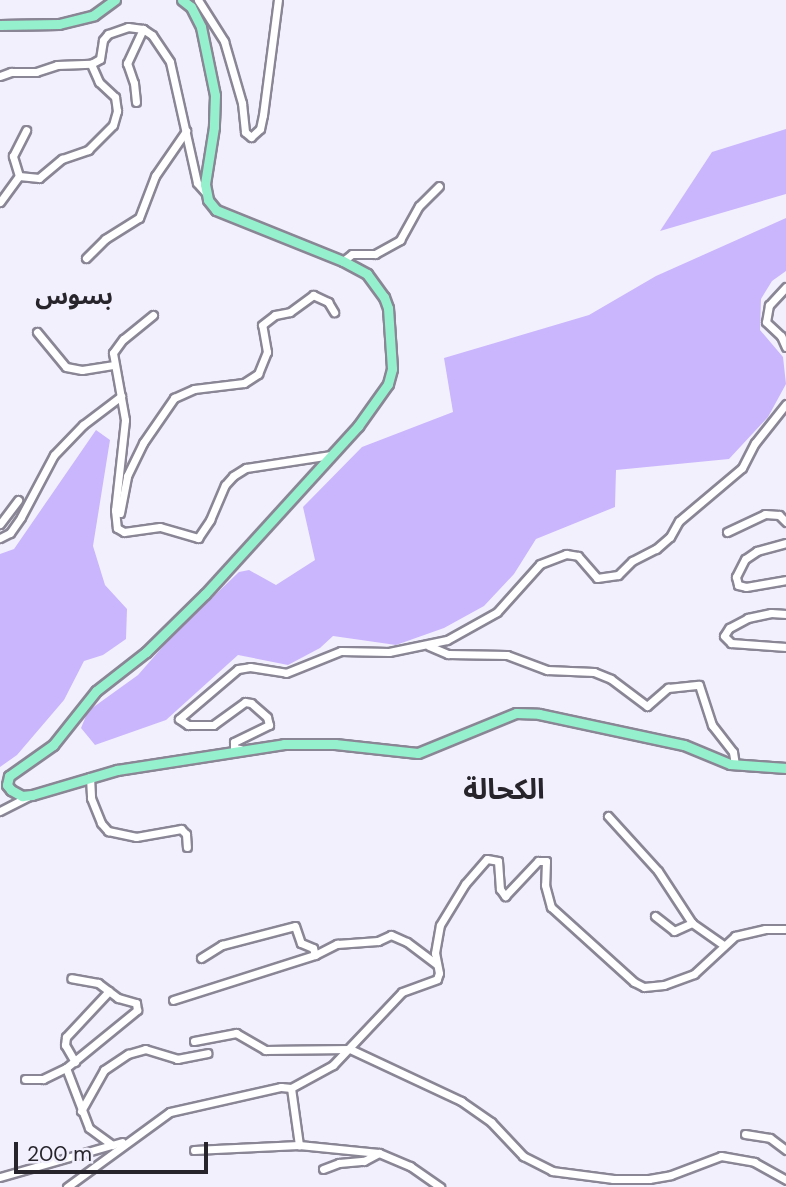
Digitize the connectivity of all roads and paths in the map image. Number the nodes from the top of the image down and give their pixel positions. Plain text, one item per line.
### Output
1 (115, 0) edge
2 (183, 0) edge
3 (278, 0) edge
4 (203, 2) edge
5 (0, 25) edge
6 (143, 29) junction
7 (91, 64) junction
8 (0, 76) edge
9 (135, 102) dead end
10 (26, 130) dead end
11 (187, 130) junction
12 (19, 176) junction
13 (439, 186) dead end
14 (205, 193) junction
15 (0, 202) edge
16 (86, 258) dead end
17 (343, 261) junction
18 (786, 287) edge
19 (334, 312) dead end
20 (153, 315) dead end
21 (37, 332) dead end
22 (786, 346) edge
23 (113, 365) junction
24 (121, 396) junction
25 (786, 404) edge
26 (331, 455) junction
27 (18, 500) dead end
28 (786, 522) edge
29 (0, 524) edge
30 (121, 531) junction
31 (727, 532) dead end
32 (0, 538) edge
33 (786, 543) edge
34 (786, 580) edge
35 (786, 614) edge
36 (429, 646) junction
37 (786, 647) edge
38 (245, 749) junction
39 (735, 765) junction
40 (786, 768) edge
41 (90, 777) junction
42 (32, 795) junction
43 (0, 811) edge
44 (608, 816) dead end
45 (187, 847) dead end
46 (655, 916) dead end
47 (692, 923) junction
48 (786, 929) edge
49 (724, 944) junction
50 (315, 955) junction
51 (201, 958) dead end
52 (436, 964) junction
53 (71, 978) dead end
54 (109, 991) junction
55 (173, 1000) dead end
56 (194, 1041) dead end
57 (350, 1049) junction
58 (207, 1054) dead end
59 (75, 1062) junction
60 (66, 1069) junction
61 (25, 1079) dead end
62 (291, 1088) junction
63 (81, 1111) junction
64 (746, 1134) dead end
65 (126, 1142) junction
66 (111, 1145) junction
67 (299, 1145) junction
68 (194, 1150) dead end
69 (786, 1150) edge
70 (379, 1153) junction
71 (323, 1170) dead end
72 (0, 1177) edge
73 (786, 1180) edge
74 (67, 1187) edge
75 (440, 1187) edge

1 - 5 main road
2 - 14 main road
3 - 4 street
6 - 7 street
6 - 9 street
6 - 11 street
7 - 8 street
7 - 12 street
10 - 12 street
11 - 14 street
11 - 16 street
12 - 15 street
13 - 17 street
14 - 17 main road
17 - 26 main road
18 - 22 street
19 - 30 street
20 - 23 street
21 - 23 street
23 - 24 street
24 - 30 street
24 - 32 street
25 - 36 street
26 - 30 street
26 - 42 main road
27 - 29 street
28 - 31 street
33 - 34 street
35 - 37 street
36 - 38 street
36 - 39 street
38 - 39 main road
38 - 41 main road
39 - 40 main road
41 - 42 main road
41 - 45 street
42 - 43 street
44 - 47 street
46 - 47 street
47 - 49 street
48 - 49 street
49 - 52 street
50 - 51 street
50 - 52 street
50 - 55 street
52 - 57 street
53 - 54 street
54 - 59 street
54 - 59 street
56 - 57 street
57 - 62 street
57 - 73 street
58 - 63 street
59 - 60 street
60 - 61 street
60 - 63 street
62 - 65 street
62 - 67 street
63 - 66 street
64 - 69 street
65 - 66 street
65 - 74 street
66 - 72 street
67 - 68 street
67 - 70 street
70 - 71 street
70 - 75 street

